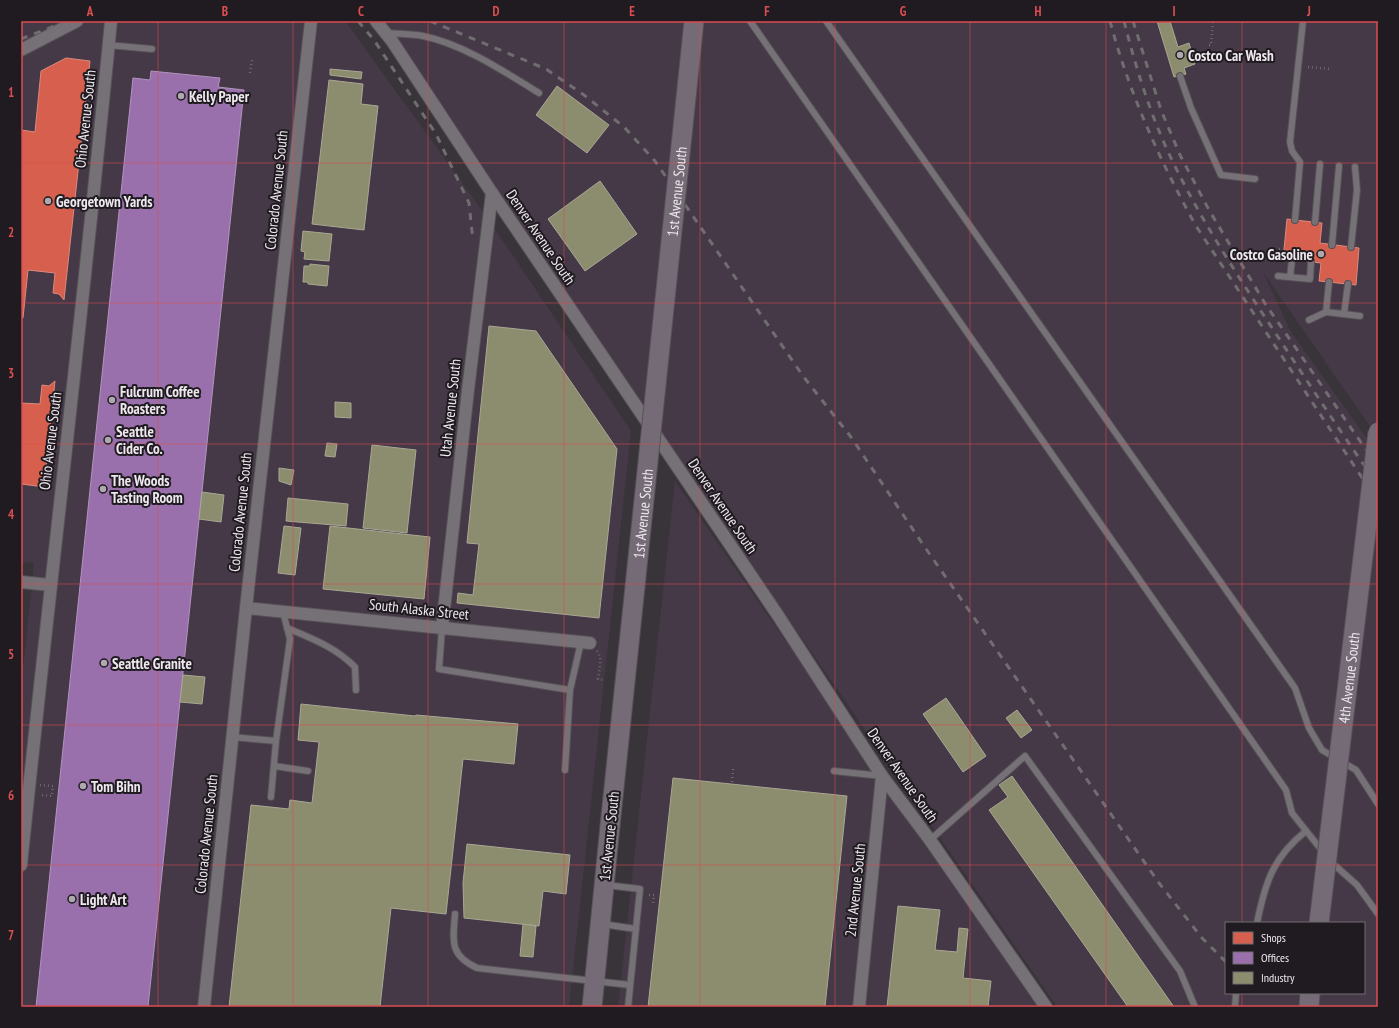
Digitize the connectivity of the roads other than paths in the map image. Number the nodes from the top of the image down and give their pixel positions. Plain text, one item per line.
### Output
1 (77, 21) edge
2 (111, 21) edge
3 (311, 21) edge
4 (376, 21) edge
5 (694, 21) edge
6 (750, 21) edge
7 (826, 21) edge
8 (1302, 21) edge
9 (385, 32) junction
10 (108, 45) junction
11 (152, 49) dead end
12 (21, 50) edge
13 (1180, 76) dead end
14 (539, 92) dead end
15 (1320, 164) dead end
16 (1339, 166) dead end
17 (1355, 167) dead end
18 (1255, 179) dead end
19 (492, 193) junction
20 (1295, 220) dead end
21 (1315, 222) dead end
22 (1332, 245) dead end
23 (1351, 247) dead end
24 (1292, 260) dead end
25 (1311, 262) dead end
26 (1278, 276) dead end
27 (1290, 277) junction
28 (1329, 282) dead end
29 (1348, 284) dead end
30 (1326, 312) junction
31 (1344, 314) junction
32 (1360, 316) dead end
33 (1309, 320) dead end
34 (1378, 432) edge
35 (21, 582) edge
36 (50, 585) junction
37 (246, 608) junction
38 (283, 612) junction
39 (287, 628) junction
40 (442, 628) junction
41 (585, 643) joint
42 (356, 690) dead end
43 (570, 690) junction
44 (232, 737) junction
45 (276, 741) junction
46 (274, 766) junction
47 (565, 770) dead end
48 (308, 771) dead end
49 (834, 771) dead end
50 (882, 776) junction
51 (271, 797) dead end
52 (1378, 804) edge
53 (1306, 831) junction
54 (930, 840) junction
55 (21, 865) edge
56 (604, 885) junction
57 (455, 914) dead end
58 (1378, 914) edge
59 (1257, 922) edge
60 (1319, 922) edge
61 (600, 924) junction
62 (636, 929) junction
63 (594, 980) junction
64 (630, 985) junction
65 (1236, 994) edge
66 (1310, 994) edge
67 (204, 1007) edge
68 (592, 1007) edge
69 (628, 1007) edge
70 (859, 1007) edge
71 (1046, 1007) edge
72 (1194, 1007) edge
73 (1235, 1007) edge
74 (1309, 1007) edge

1 - 12 street
2 - 10 street, Ohio Avenue South
3 - 37 street, Colorado Avenue South
4 - 9 street, Denver Avenue South
5 - 56 main road, 1st Avenue South, bridge
6 - 53 lane
7 - 52 lane
8 - 20 lane
9 - 14 lane
9 - 19 street, Denver Avenue South
10 - 11 lane
10 - 36 street, Ohio Avenue South
13 - 18 lane
15 - 21 lane
16 - 22 lane
17 - 23 lane
19 - 40 street, Utah Avenue South
19 - 50 street, Denver Avenue South
24 - 27 lane
25 - 27 lane
26 - 27 lane
28 - 30 lane
29 - 31 lane
30 - 31 lane
30 - 33 lane
31 - 32 lane
34 - 60 main road, 4th Avenue South, bridge
35 - 36 street
36 - 55 street, Ohio Avenue South
37 - 38 street, South Alaska Street
37 - 44 street, Colorado Avenue South
38 - 39 lane
38 - 40 street, South Alaska Street
39 - 42 lane
39 - 45 lane
40 - 41 street, South Alaska Street
40 - 43 lane
41 - 43 lane
43 - 47 lane
44 - 45 lane
44 - 67 street, Colorado Avenue South
45 - 46 lane
46 - 48 lane
46 - 51 lane
49 - 50 lane
50 - 54 street, Denver Avenue South
50 - 70 street, 2nd Avenue South
53 - 58 lane
53 - 59 lane
54 - 71 street, Denver Avenue South
54 - 72 lane
56 - 61 main road, 1st Avenue South
56 - 62 lane
57 - 63 lane
61 - 62 lane
61 - 63 main road, 1st Avenue South
62 - 64 lane
63 - 64 lane
63 - 68 main road, 1st Avenue South
64 - 69 lane
65 - 73 lane
66 - 74 main road

